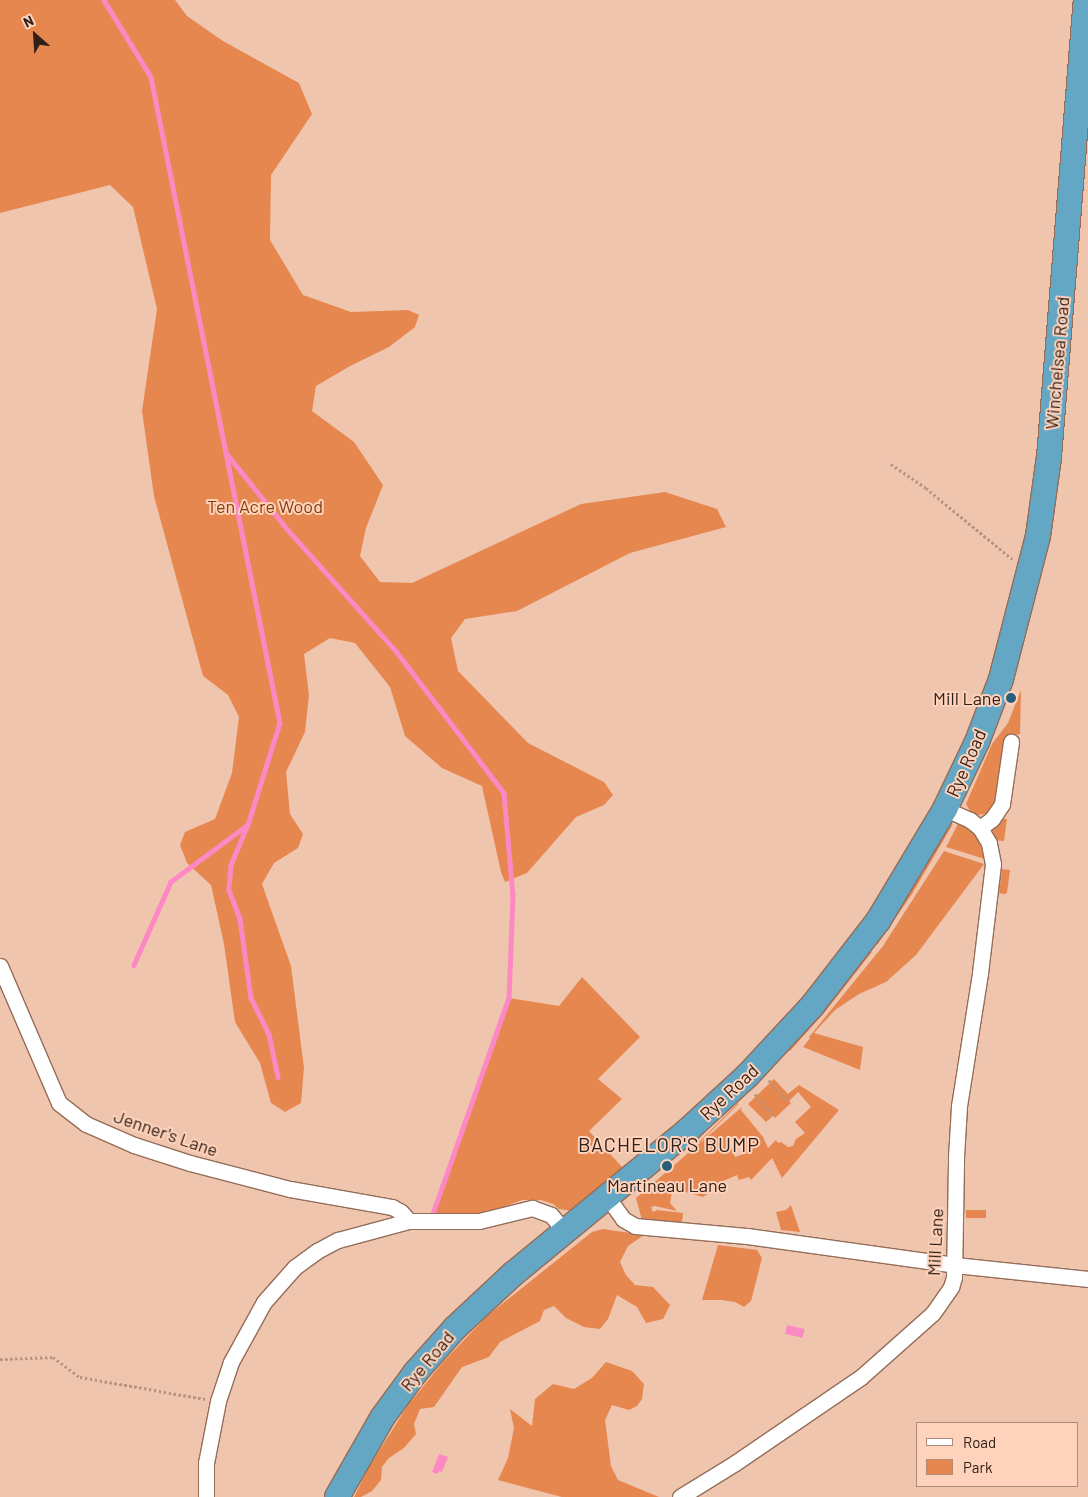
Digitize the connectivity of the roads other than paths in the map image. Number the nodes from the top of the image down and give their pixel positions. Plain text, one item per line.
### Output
1 (1086, 0) edge
2 (986, 718) joint
3 (1012, 742) dead end
4 (946, 809) junction
5 (980, 828) junction
6 (0, 966) edge
7 (608, 1198) junction
8 (409, 1221) junction
9 (566, 1233) junction
10 (955, 1265) junction
11 (1088, 1279) edge
12 (206, 1497) edge
13 (337, 1497) edge
14 (680, 1497) edge

1 - 2 highway, Winchelsea Road
2 - 4 highway, Rye Road
3 - 5 street, Rye Road
4 - 5 street, Rye Road
4 - 7 highway, Rye Road
5 - 10 street, Mill Lane
6 - 8 street, Jenner's Lane
7 - 9 highway, Rye Road
7 - 10 street
8 - 9 street
8 - 12 street
9 - 13 highway, Rye Road
10 - 11 street
10 - 14 street, Mill Lane

